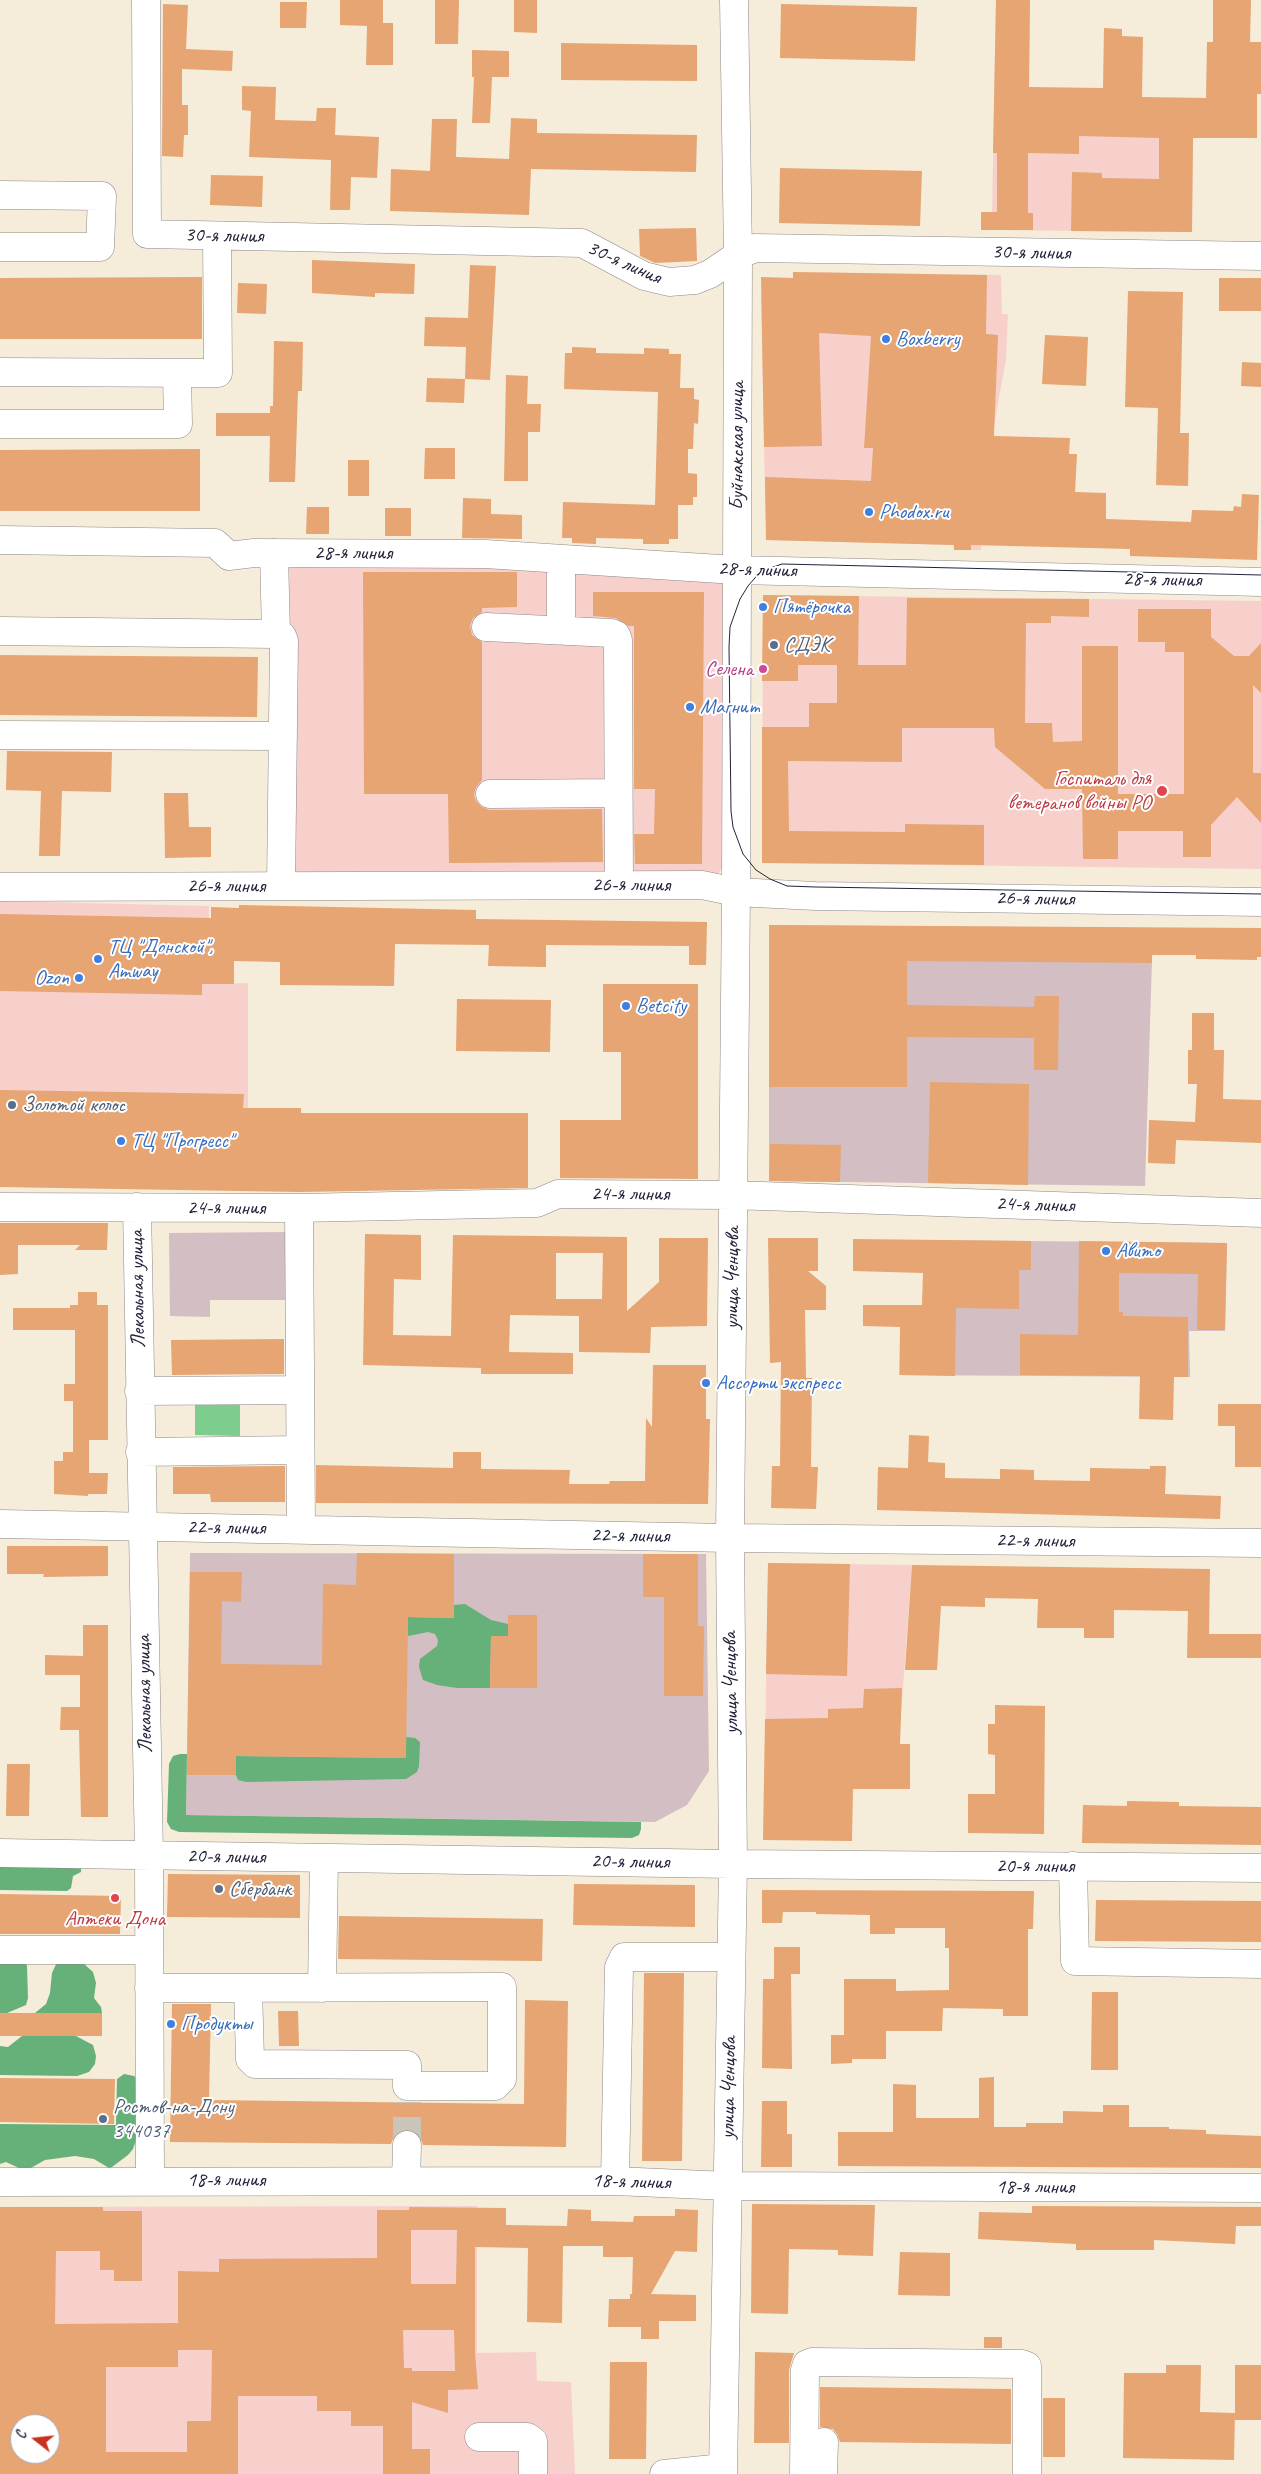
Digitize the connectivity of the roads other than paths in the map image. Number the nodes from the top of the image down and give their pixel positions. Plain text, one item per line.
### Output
1 (146, 0) edge
2 (734, 0) edge
3 (0, 195) edge
4 (217, 236) junction
5 (0, 247) edge
6 (738, 255) junction
7 (1261, 256) edge
8 (0, 372) edge
9 (178, 373) junction
10 (0, 424) edge
11 (0, 540) edge
12 (264, 553) junction
13 (561, 559) junction
14 (736, 570) junction
15 (1261, 582) edge
16 (486, 627) dead end
17 (561, 630) junction
18 (0, 632) edge
19 (276, 634) junction
20 (0, 735) edge
21 (283, 736) junction
22 (618, 793) junction
23 (490, 794) dead end
24 (618, 885) junction
25 (281, 886) junction
26 (0, 887) edge
27 (736, 892) junction
28 (1261, 902) edge
29 (732, 1194) junction
30 (0, 1207) edge
31 (137, 1207) junction
32 (299, 1208) junction
33 (1261, 1213) edge
34 (300, 1390) junction
35 (139, 1391) junction
36 (300, 1450) junction
37 (140, 1452) junction
38 (0, 1524) edge
39 (141, 1526) junction
40 (301, 1529) junction
41 (730, 1538) junction
42 (1261, 1544) edge
43 (0, 1853) edge
44 (149, 1855) junction
45 (324, 1858) junction
46 (733, 1864) junction
47 (1073, 1866) junction
48 (1261, 1868) edge
49 (0, 1950) edge
50 (149, 1950) junction
51 (731, 1957) junction
52 (1261, 1964) edge
53 (149, 1988) junction
54 (248, 1988) junction
55 (322, 1988) junction
56 (406, 2145) tunnel mouth
57 (150, 2180) junction
58 (406, 2180) junction
59 (616, 2180) junction
60 (0, 2182) edge
61 (728, 2186) junction
62 (1261, 2188) edge
63 (479, 2437) dead end
64 (824, 2442) dead end
65 (723, 2471) edge
66 (533, 2474) edge
67 (664, 2474) edge
68 (804, 2474) edge
69 (823, 2474) edge
70 (1027, 2474) edge

1 - 4 street, 30-я линия
2 - 6 street, Буйнакская улица
3 - 5 street
4 - 6 street, 30-я линия
4 - 9 street
6 - 7 street, 30-я линия
6 - 14 street, Буйнакская улица
8 - 9 street
9 - 10 street
11 - 12 street, 28-я линия
12 - 13 street, 28-я линия
12 - 19 street
13 - 14 street, 28-я линия
13 - 17 street
14 - 15 street, 28-я линия
14 - 27 street, Буйнакская улица
16 - 17 street
17 - 22 street
18 - 19 street
19 - 21 street
20 - 21 street
21 - 25 street
22 - 23 street
22 - 24 street
24 - 25 street, 26-я линия
24 - 27 street, 26-я линия
25 - 26 street, 26-я линия
27 - 28 street, 26-я линия
27 - 29 street, улица Ченцова
29 - 32 street, 24-я линия
29 - 33 street, 24-я линия
29 - 41 street, улица Ченцова
30 - 31 street, 24-я линия
31 - 32 street, 24-я линия
31 - 35 street, Лекальная улица
32 - 34 street
34 - 35 street
34 - 36 street
35 - 37 street, Лекальная улица
36 - 37 street
36 - 40 street
37 - 39 street, Лекальная улица
38 - 39 street, 22-я линия
39 - 40 street, 22-я линия
39 - 44 street, Лекальная улица
40 - 41 street, 22-я линия
41 - 42 street, 22-я линия
41 - 46 street, улица Ченцова
43 - 44 street, 20-я линия
44 - 45 street, 20-я линия
44 - 50 street, Лекальная улица
45 - 46 street, 20-я линия
45 - 55 street
46 - 47 street, 20-я линия
46 - 51 street, улица Ченцова
47 - 48 street, 20-я линия
47 - 52 street
49 - 50 street
50 - 53 street, Лекальная улица
51 - 59 street
51 - 61 street, улица Ченцова
53 - 54 street
53 - 57 street, Лекальная улица
54 - 55 street
54 - 55 street
56 - 58 street
57 - 58 street, 18-я линия
57 - 60 street, 18-я линия
58 - 59 street, 18-я линия
59 - 61 street, 18-я линия
61 - 62 street, 18-я линия
61 - 65 street, улица Ченцова
63 - 66 street
64 - 69 street
65 - 67 street
68 - 70 street

